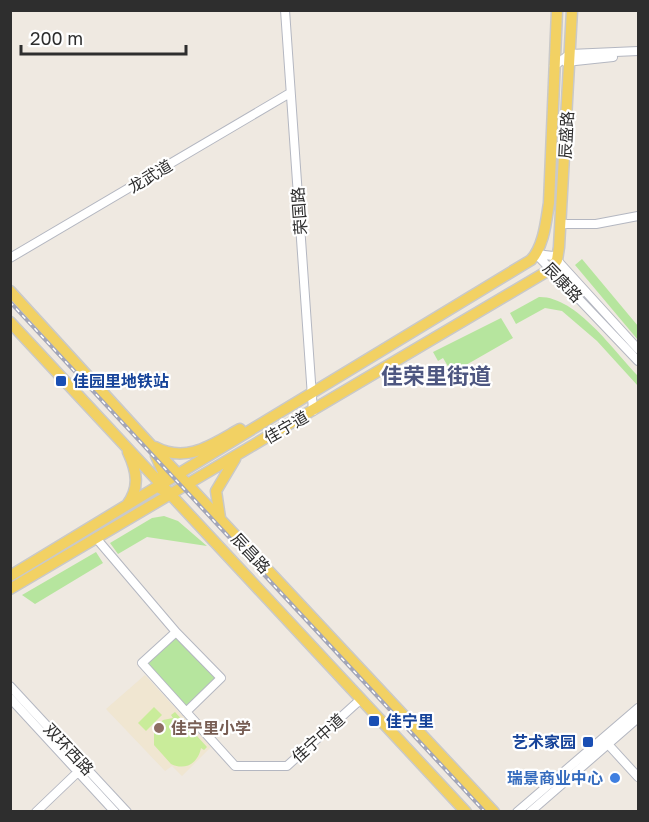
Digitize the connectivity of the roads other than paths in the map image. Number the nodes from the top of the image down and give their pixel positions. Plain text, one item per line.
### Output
1 (285, 10) edge
2 (557, 10) edge
3 (572, 10) edge
4 (571, 31) junction
5 (556, 36) junction
6 (639, 51) edge
7 (590, 54) junction
8 (639, 56) edge
9 (570, 57) junction
10 (554, 66) junction
11 (290, 93) junction
12 (639, 216) edge
13 (561, 224) junction
14 (536, 254) junction
15 (10, 258) edge
16 (554, 265) junction
17 (10, 291) edge
18 (444, 313) junction
19 (10, 322) edge
20 (453, 327) junction
21 (639, 349) edge
22 (639, 361) edge
23 (311, 392) junction
24 (283, 410) junction
25 (313, 411) junction
26 (148, 442) junction
27 (124, 445) junction
28 (237, 456) junction
29 (179, 475) junction
30 (162, 485) junction
31 (188, 485) junction
32 (171, 495) junction
33 (123, 510) junction
34 (136, 515) junction
35 (221, 521) junction
36 (96, 538) junction
37 (10, 576) edge
38 (10, 589) edge
39 (176, 632) junction
40 (10, 686) edge
41 (10, 698) edge
42 (361, 699) junction
43 (639, 708) edge
44 (186, 712) junction
45 (639, 718) edge
46 (605, 742) junction
47 (83, 770) junction
48 (639, 777) edge
49 (518, 811) edge
50 (36, 812) edge
51 (43, 812) edge
52 (115, 812) edge
53 (127, 812) edge
54 (466, 812) edge
55 (494, 812) edge
56 (530, 812) edge

1 - 11 street, 荣国路
2 - 5 main road, 辰盛路
3 - 4 main road, 辰盛路
4 - 7 street
4 - 9 main road, 辰盛路
5 - 9 street
5 - 10 main road, 辰盛路
6 - 7 street
7 - 8 street
7 - 9 street
9 - 10 street
9 - 13 main road, 辰盛路
10 - 14 main road, 辰盛路
11 - 15 street, 龙武道
11 - 23 street, 荣国路
12 - 13 street
13 - 16 main road, 辰盛路
14 - 16 street, 辰康路
14 - 18 main road, 佳宁道
16 - 20 main road, 佳宁道
16 - 21 street, 辰康路
16 - 22 street, 辰康路
17 - 26 main road, 辰昌路
18 - 20 street
18 - 23 main road, 佳宁道
19 - 27 main road, 辰昌路
20 - 25 main road, 佳宁道
23 - 24 main road, 佳宁道
23 - 25 street, 荣国路
24 - 26 main road
24 - 29 main road, 佳宁道
25 - 28 main road, 佳宁道
26 - 29 main road, 辰昌路
26 - 30 main road
27 - 30 main road, 辰昌路
27 - 33 main road
28 - 31 main road, 佳宁道
28 - 35 main road
29 - 30 main road, 佳宁道
29 - 31 main road, 辰昌路
30 - 32 main road, 辰昌路
30 - 33 main road, 佳宁道
30 - 34 main road
31 - 32 main road, 佳宁道
31 - 35 main road, 辰昌路
32 - 34 main road, 佳宁道
32 - 42 main road, 辰昌路
33 - 37 main road, 佳宁道
34 - 36 main road, 佳宁道
35 - 55 main road, 辰昌路
36 - 38 main road, 佳宁道
36 - 39 street
39 - 44 street, 佳宁中道
39 - 44 street
40 - 47 street, 双环西路
41 - 47 street
42 - 44 street, 佳宁中道
42 - 54 main road, 辰昌路
43 - 46 street
45 - 46 street
46 - 48 street
46 - 49 street
46 - 56 street
47 - 50 street
47 - 51 street
47 - 52 street, 双环西路
47 - 53 street, 双环西路

